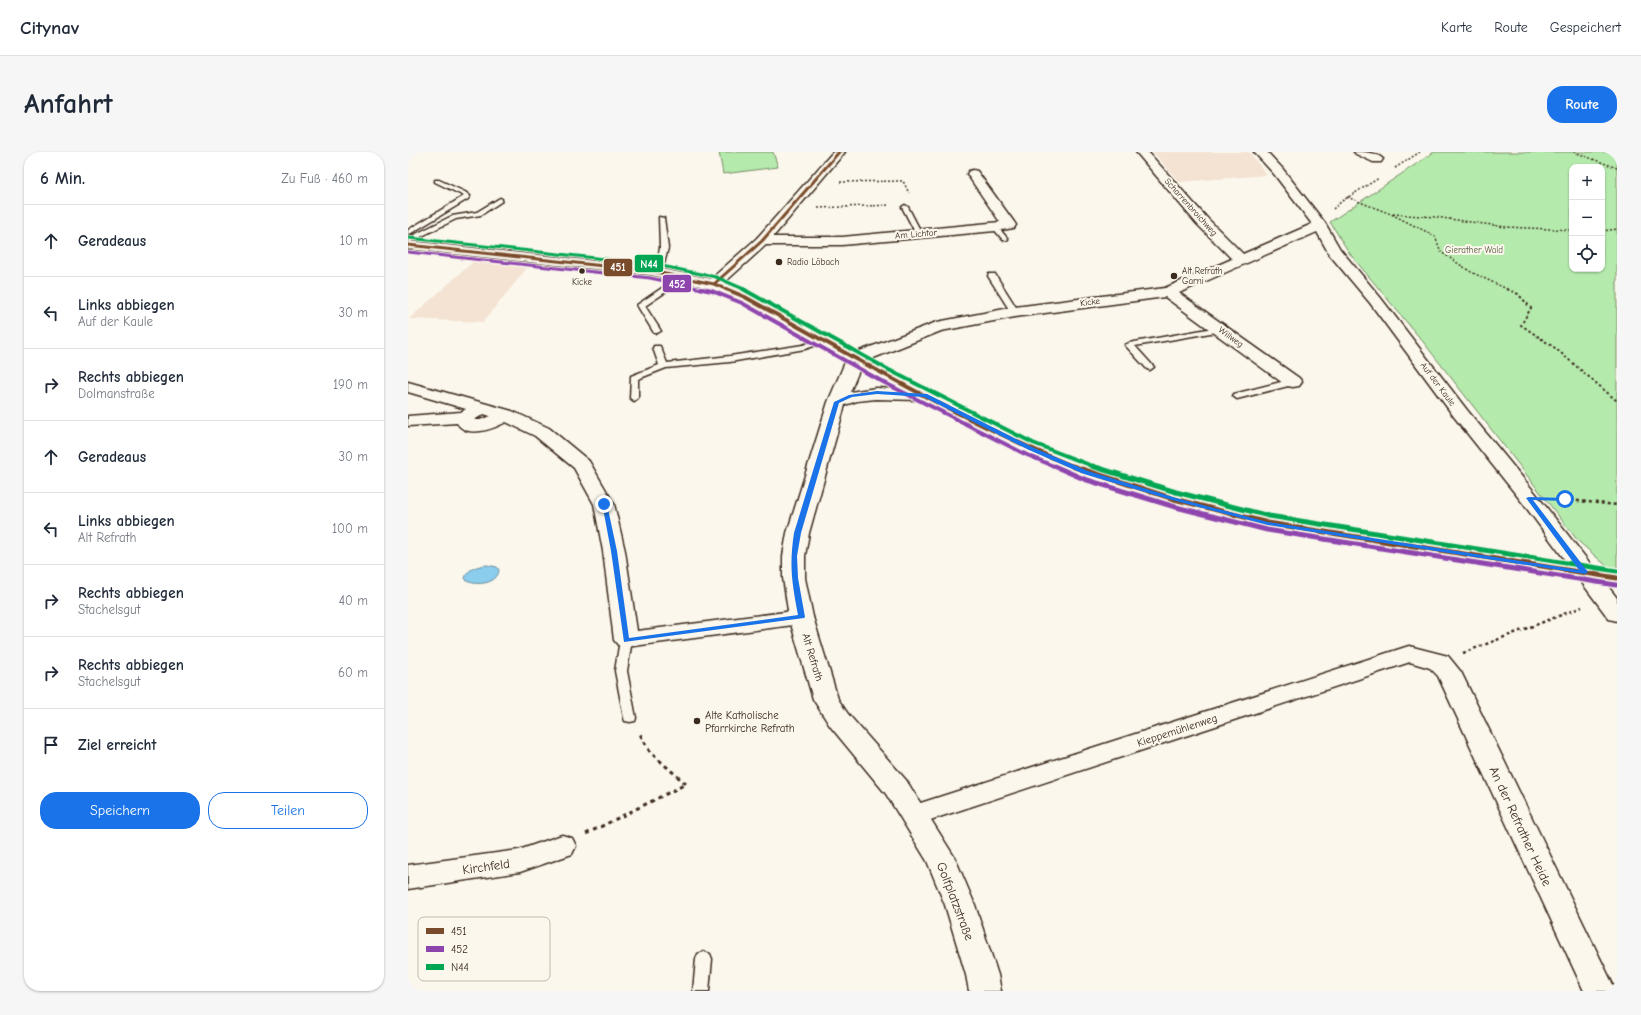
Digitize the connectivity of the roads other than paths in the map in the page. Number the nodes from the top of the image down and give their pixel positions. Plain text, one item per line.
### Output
1 (839, 152) edge
2 (1142, 152) edge
3 (1260, 152) edge
4 (1360, 152) edge
5 (1377, 159) dead end
6 (973, 174) dead end
7 (437, 181) dead end
8 (500, 200) dead end
9 (905, 207) dead end
10 (660, 218) dead end
11 (1318, 225) junction
12 (996, 227) junction
13 (408, 233) edge
14 (919, 234) junction
15 (1005, 239) dead end
16 (408, 241) edge
17 (762, 241) junction
18 (408, 245) edge
19 (1241, 260) junction
20 (651, 271) junction
21 (992, 276) dead end
22 (684, 277) junction
23 (714, 284) junction
24 (1168, 292) junction
25 (1015, 312) junction
26 (1219, 329) junction
27 (657, 331) dead end
28 (823, 340) junction
29 (657, 348) dead end
30 (854, 359) junction
31 (664, 366) junction
32 (1150, 367) dead end
33 (1293, 382) joint
34 (408, 387) edge
35 (925, 395) junction
36 (1237, 396) dead end
37 (634, 398) dead end
38 (837, 402) junction
39 (475, 412) junction
40 (408, 421) edge
41 (1585, 572) junction
42 (1617, 578) edge
43 (1611, 606) edge
44 (801, 617) junction
45 (626, 640) junction
46 (1440, 662) joint
47 (630, 718) road end
48 (915, 815) junction
49 (562, 846) road end
50 (408, 877) edge
51 (704, 959) dead end
52 (701, 991) edge
53 (985, 991) edge
54 (1600, 991) edge

1 - 17 street
2 - 19 street, Scharrenbroichweg
3 - 11 street, Auf der Kaule
4 - 5 street
6 - 12 street
7 - 13 lane
8 - 16 lane
9 - 14 lane
10 - 20 lane
11 - 19 street, Kicke
11 - 41 street, Auf der Kaule
12 - 14 street, Am Lichtor
12 - 15 lane
14 - 17 street, Am Lichtor
17 - 23 street
18 - 20 street
19 - 24 street, Kicke
20 - 22 street
21 - 25 lane
22 - 23 street
22 - 27 lane
23 - 28 street
24 - 25 street, Kicke
24 - 26 street, Willweg
25 - 30 street, Kicke
26 - 32 lane
26 - 33 street, Willweg
28 - 30 street
28 - 31 lane
29 - 31 lane
30 - 35 street
30 - 38 street, Alt Refrath
31 - 37 lane
33 - 36 lane
34 - 39 street
35 - 38 street
35 - 41 street
38 - 44 street, Alt Refrath
39 - 40 street
39 - 45 street
41 - 42 street
41 - 43 street, Auf der Kaule
44 - 45 street
44 - 48 street, Alt Refrath
45 - 47 lane
46 - 48 street, Kieppemühlenweg
46 - 54 street, An der Refrather Heide
48 - 53 street, Golfplatzstraße
49 - 50 street, Kirchfeld
51 - 52 lane

